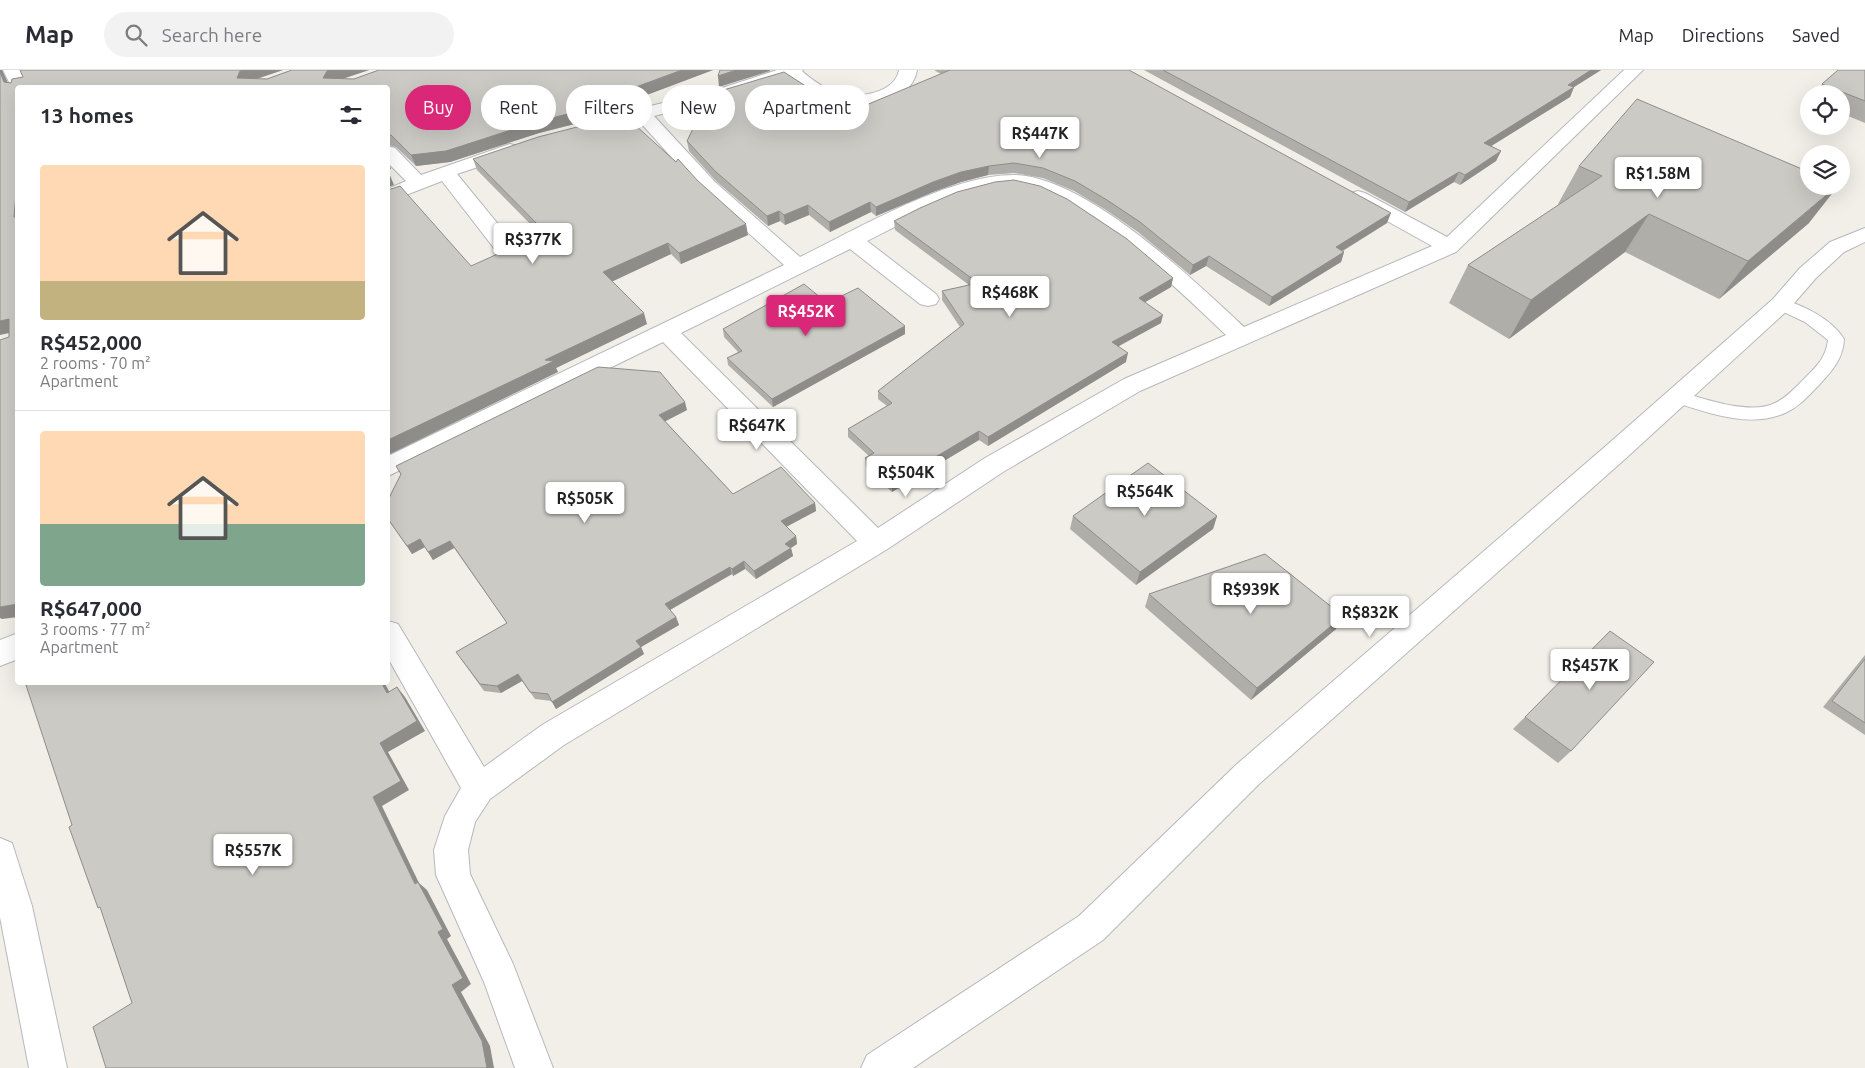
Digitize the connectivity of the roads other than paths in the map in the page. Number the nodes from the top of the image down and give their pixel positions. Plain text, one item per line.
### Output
1 (12, 70) edge
2 (908, 70) edge
3 (1634, 70) edge
4 (792, 71) edge
5 (19, 85) edge
6 (652, 112) edge
7 (652, 125) edge
8 (531, 143) edge
9 (390, 154) edge
10 (445, 172) junction
11 (418, 183) junction
12 (1344, 189) edge
13 (390, 195) edge
14 (1865, 234) edge
15 (852, 239) junction
16 (1449, 248) junction
17 (512, 256) edge
18 (798, 266) junction
19 (928, 299) dead end
20 (1781, 304) junction
21 (666, 332) junction
22 (1241, 337) junction
23 (1677, 398) junction
24 (390, 466) edge
25 (876, 543) junction
26 (390, 636) edge
27 (15, 646) edge
28 (0, 654) edge
29 (479, 789) junction
30 (0, 854) edge
31 (43, 1065) edge
32 (534, 1068) edge
33 (880, 1068) edge

1 - 5 street
2 - 4 street
3 - 16 street
4 - 6 street
7 - 18 street
8 - 10 street
9 - 11 street
10 - 11 street
10 - 17 street
11 - 13 street
12 - 16 street
14 - 20 street
15 - 18 street
15 - 19 street
15 - 22 street
16 - 22 street
18 - 21 street
20 - 23 street
20 - 23 lane
21 - 24 street
21 - 25 street
22 - 25 street
23 - 33 street
25 - 29 street
26 - 29 street
27 - 28 street
29 - 32 street
30 - 31 street

